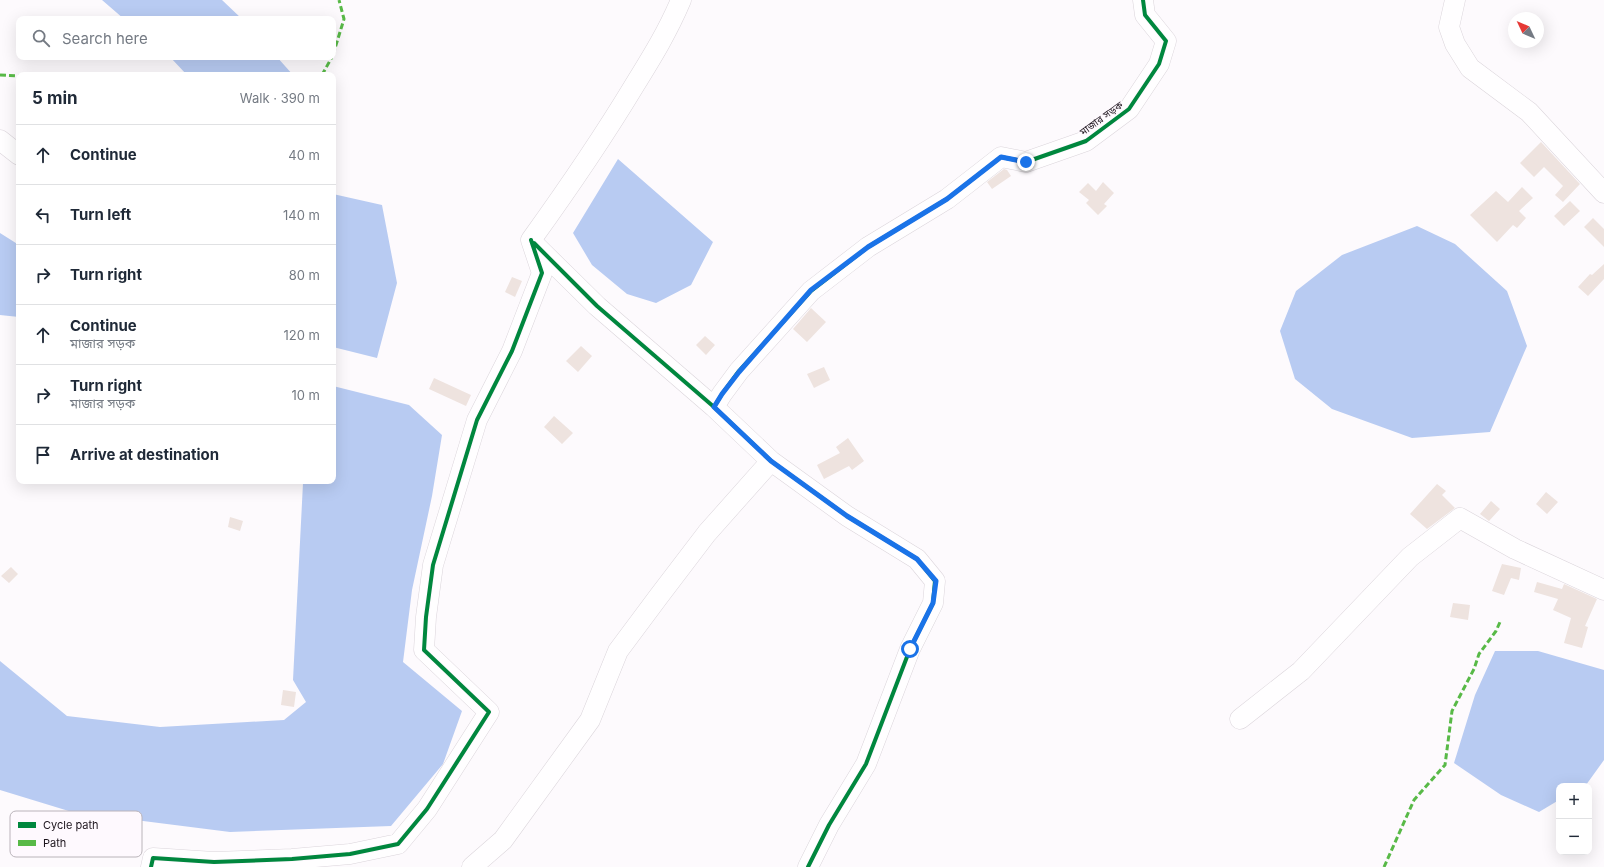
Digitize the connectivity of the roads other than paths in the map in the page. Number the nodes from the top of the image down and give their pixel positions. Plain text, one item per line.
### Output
1 (681, 0) edge
2 (1143, 0) edge
3 (1455, 0) edge
4 (0, 140) edge
5 (16, 153) edge
6 (1604, 193) edge
7 (531, 240) junction
8 (714, 407) junction
9 (771, 461) junction
10 (1604, 590) edge
11 (1240, 719) dead end
12 (151, 867) edge
13 (472, 867) edge
14 (808, 867) edge

1 - 7 street
2 - 8 street, মাজার সড়ক
3 - 6 street
4 - 5 street
7 - 8 street
7 - 12 street
8 - 9 street
9 - 13 street
9 - 14 street
10 - 11 street

